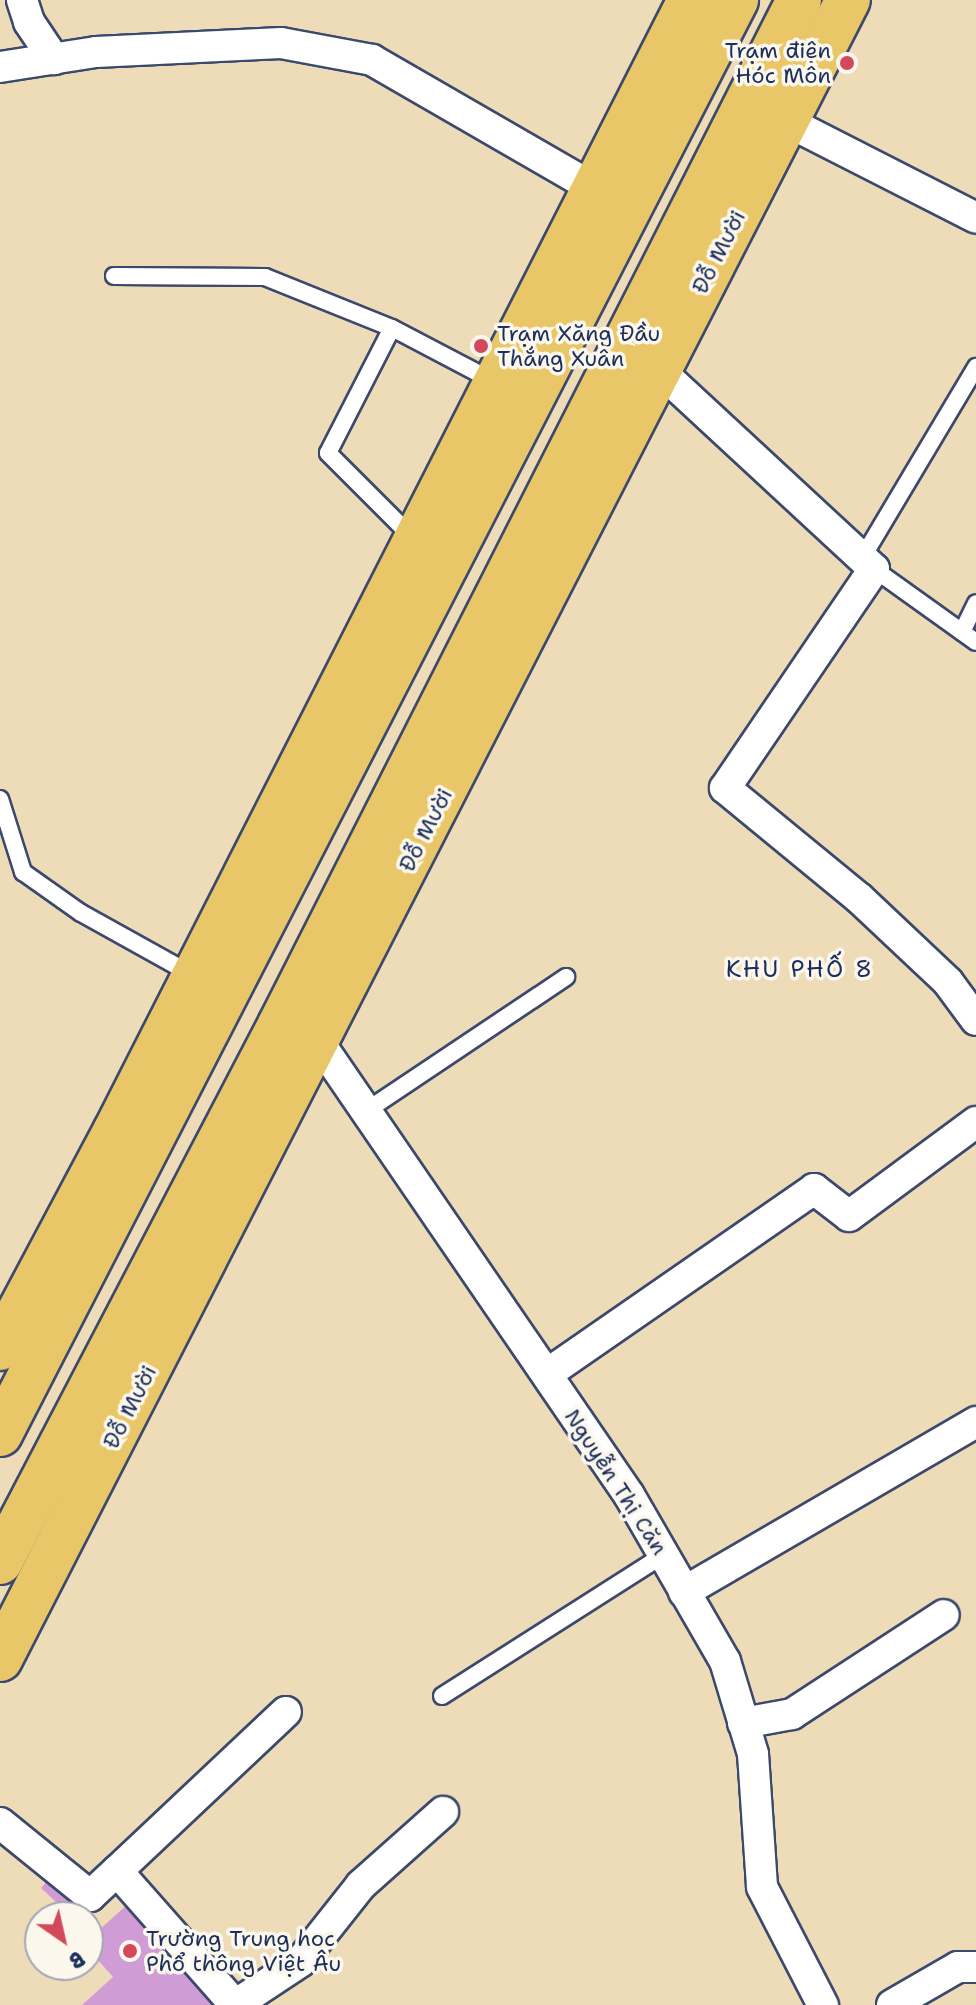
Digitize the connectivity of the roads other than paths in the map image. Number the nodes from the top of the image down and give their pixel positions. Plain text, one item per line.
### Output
1 (22, 0) edge
2 (690, 0) edge
3 (736, 0) edge
4 (799, 0) edge
5 (848, 0) edge
6 (54, 59) junction
7 (0, 67) edge
8 (786, 121) junction
9 (595, 189) junction
10 (976, 218) edge
11 (114, 276) dead end
12 (392, 328) junction
13 (976, 367) edge
14 (659, 370) junction
15 (496, 383) junction
16 (416, 541) junction
17 (867, 564) junction
18 (976, 603) edge
19 (969, 637) edge
20 (0, 799) edge
21 (195, 976) junction
22 (566, 977) dead end
23 (976, 1020) edge
24 (299, 1033) junction
25 (366, 1111) junction
26 (976, 1122) edge
27 (10, 1306) edge
28 (0, 1348) edge
29 (547, 1374) junction
30 (976, 1422) edge
31 (0, 1434) edge
32 (663, 1555) junction
33 (0, 1562) edge
34 (684, 1592) junction
35 (944, 1615) dead end
36 (0, 1659) edge
37 (442, 1696) dead end
38 (286, 1712) dead end
39 (743, 1723) junction
40 (443, 1812) dead end
41 (0, 1823) edge
42 (117, 1871) junction
43 (976, 1967) edge
44 (235, 2005) edge
45 (823, 2005) edge
46 (892, 2005) edge

1 - 6 street
2 - 9 highway
3 - 31 highway
4 - 24 highway, Đỗ Mười
5 - 8 highway, Đỗ Mười
6 - 7 street
6 - 9 street
8 - 10 street
8 - 14 highway, Đỗ Mười
9 - 15 highway
11 - 12 lane
12 - 15 lane
12 - 16 lane
13 - 17 lane
14 - 17 street
14 - 24 highway, Đỗ Mười
15 - 16 highway
16 - 21 highway
17 - 19 lane
17 - 23 street
18 - 19 lane
20 - 21 lane
21 - 27 highway
22 - 25 lane
24 - 25 street, Nguyễn Thị Căn
24 - 33 highway, Đỗ Mười
24 - 36 highway, Đỗ Mười
25 - 29 street, Nguyễn Thị Căn
26 - 29 street
27 - 28 highway
29 - 32 street, Nguyễn Thị Căn
30 - 34 street
32 - 34 street, Nguyễn Thị Căn
32 - 37 lane
34 - 39 street, Nguyễn Thị Căn
35 - 39 street
38 - 42 street
39 - 45 street, Nguyễn Thị Căn
40 - 44 street
41 - 42 street
42 - 44 street
43 - 46 street

